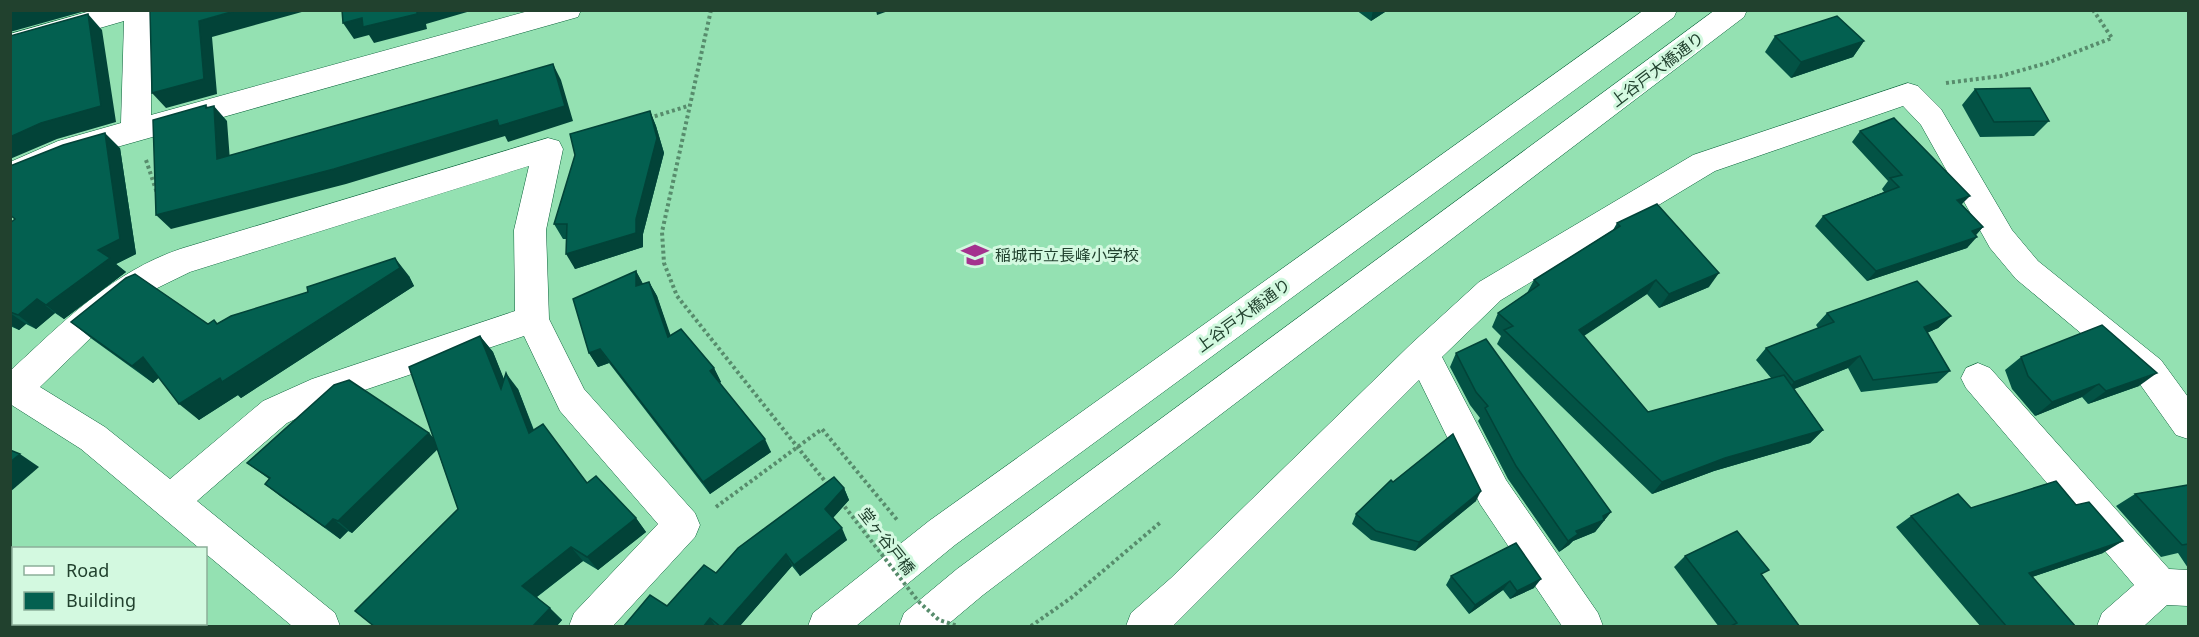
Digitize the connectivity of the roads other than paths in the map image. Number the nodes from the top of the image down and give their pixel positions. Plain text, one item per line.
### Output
1 (129, 10) edge
2 (138, 10) edge
3 (568, 10) edge
4 (1664, 10) edge
5 (1734, 10) edge
6 (10, 44) edge
7 (136, 131) junction
8 (10, 175) edge
9 (532, 319) junction
10 (1423, 354) junction
11 (1978, 378) dead end
12 (13, 387) edge
13 (2188, 424) edge
14 (170, 502) junction
15 (2174, 588) edge
16 (835, 624) edge
17 (321, 627) edge
18 (588, 627) edge
19 (918, 627) edge
20 (1145, 627) edge
21 (1584, 627) edge
22 (2116, 627) edge

1 - 6 street
2 - 7 street
3 - 7 street
4 - 16 street, 上谷戸大橋通り
5 - 19 street, 上谷戸大橋通り
7 - 8 street
9 - 12 street
9 - 14 street
9 - 18 street
10 - 13 street
10 - 20 street
10 - 21 street
11 - 15 street
12 - 14 street
14 - 17 street
15 - 22 street

